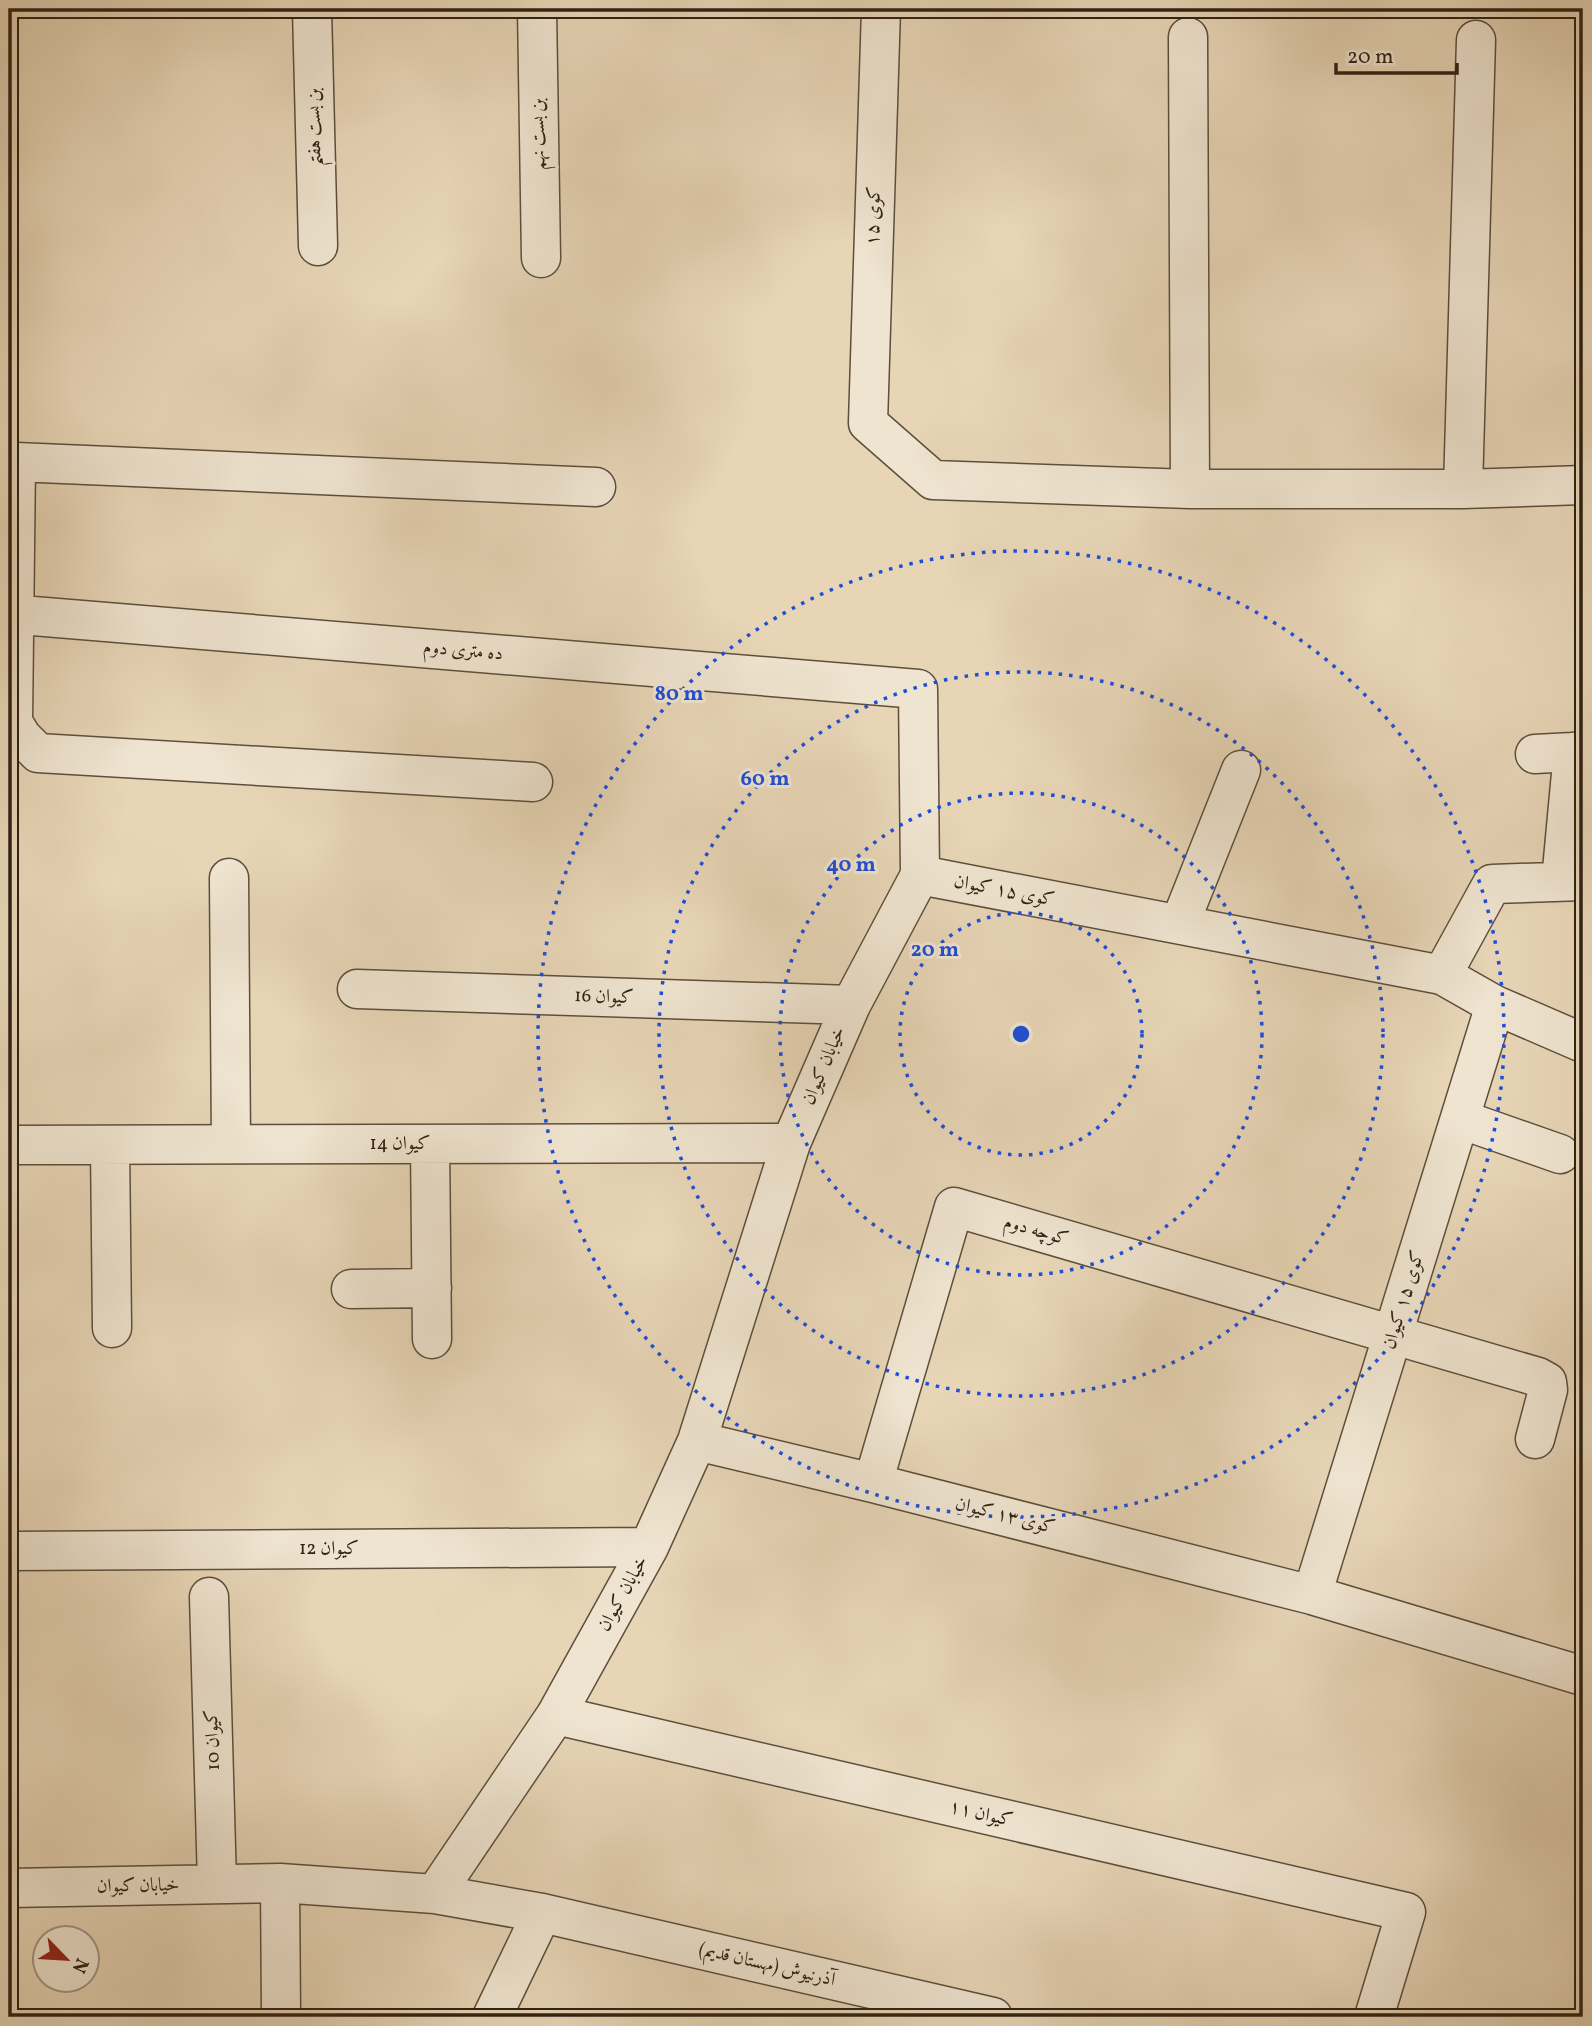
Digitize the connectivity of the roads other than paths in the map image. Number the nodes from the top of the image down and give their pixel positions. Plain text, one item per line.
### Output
1 (312, 9) edge
2 (537, 9) edge
3 (881, 9) edge
4 (1188, 37) dead end
5 (1476, 40) dead end
6 (318, 246) dead end
7 (541, 258) dead end
8 (1583, 485) edge
9 (596, 487) dead end
10 (1190, 489) junction
11 (1463, 489) junction
12 (11, 614) edge
13 (1578, 751) edge
14 (1535, 754) dead end
15 (1241, 770) dead end
16 (533, 782) dead end
17 (920, 875) junction
18 (229, 878) dead end
19 (1572, 881) edge
20 (1180, 923) junction
21 (1442, 975) junction
22 (357, 989) dead end
23 (1495, 1004) junction
24 (850, 1005) junction
25 (1583, 1043) edge
26 (1460, 1119) junction
27 (791, 1143) junction
28 (231, 1144) junction
29 (430, 1144) junction
30 (110, 1145) junction
31 (9, 1146) edge
32 (1560, 1154) dead end
33 (351, 1289) dead end
34 (432, 1289) junction
35 (112, 1328) dead end
36 (1394, 1334) junction
37 (432, 1339) dead end
38 (1535, 1439) dead end
39 (697, 1441) junction
40 (873, 1483) junction
41 (649, 1547) junction
42 (9, 1551) edge
43 (1312, 1595) junction
44 (209, 1597) dead end
45 (1583, 1676) edge
46 (556, 1715) junction
47 (280, 1883) junction
48 (217, 1884) junction
49 (9, 1888) edge
50 (435, 1894) junction
51 (541, 1913) junction
52 (281, 2017) edge
53 (492, 2017) edge
54 (992, 2017) edge
55 (1374, 2017) edge

1 - 6 street, بن بست هفتم
2 - 7 street, بن بست نهم
3 - 10 street, کوی ۱۵
4 - 10 street
5 - 11 street
8 - 11 street
9 - 12 street
10 - 11 street
12 - 16 street
12 - 17 street, ده متری دوم
13 - 14 street
13 - 19 street
15 - 20 street
17 - 20 street, کوی ۱۵ کیوان
17 - 24 street, خیابان کیوان
18 - 28 street
19 - 21 street
20 - 21 street, کوی ۱۵ کیوان
21 - 23 street, کوی ۱۵ کیوان
22 - 24 street, کیوان 16
23 - 25 street, کوی ۱۵ کیوان
23 - 26 street, کوی ۱۵ کیوان
24 - 27 street, خیابان کیوان
26 - 32 street
26 - 36 street, کوی ۱۵ کیوان
27 - 29 street, کیوان 14
27 - 39 street, خیابان کیوان
28 - 29 street, کیوان 14
28 - 30 street, کیوان 14
29 - 34 street
30 - 31 street, کیوان 14
30 - 35 street
33 - 34 street
34 - 37 street
36 - 38 street
36 - 40 street, کوچه دوم
36 - 43 street, کوی ۱۵ کیوان
39 - 40 street, کوی ۱۳ کیوان
39 - 41 street, خیابان کیوان
40 - 43 street, کوی ۱۳ کیوان
41 - 42 street, کیوان 12
41 - 46 street, خیابان کیوان
43 - 45 street, کوی ۱۳ کیوان
44 - 48 street, کیوان 10
46 - 50 street, خیابان کیوان
46 - 55 street, کیوان ۱۱
47 - 48 street, خیابان کیوان
47 - 50 street, خیابان کیوان
47 - 52 street
48 - 49 street, خیابان کیوان
50 - 51 street, آذرنیوش (مهستان قدیم)
51 - 53 street
51 - 54 street, آذرنیوش (مهستان قدیم)

